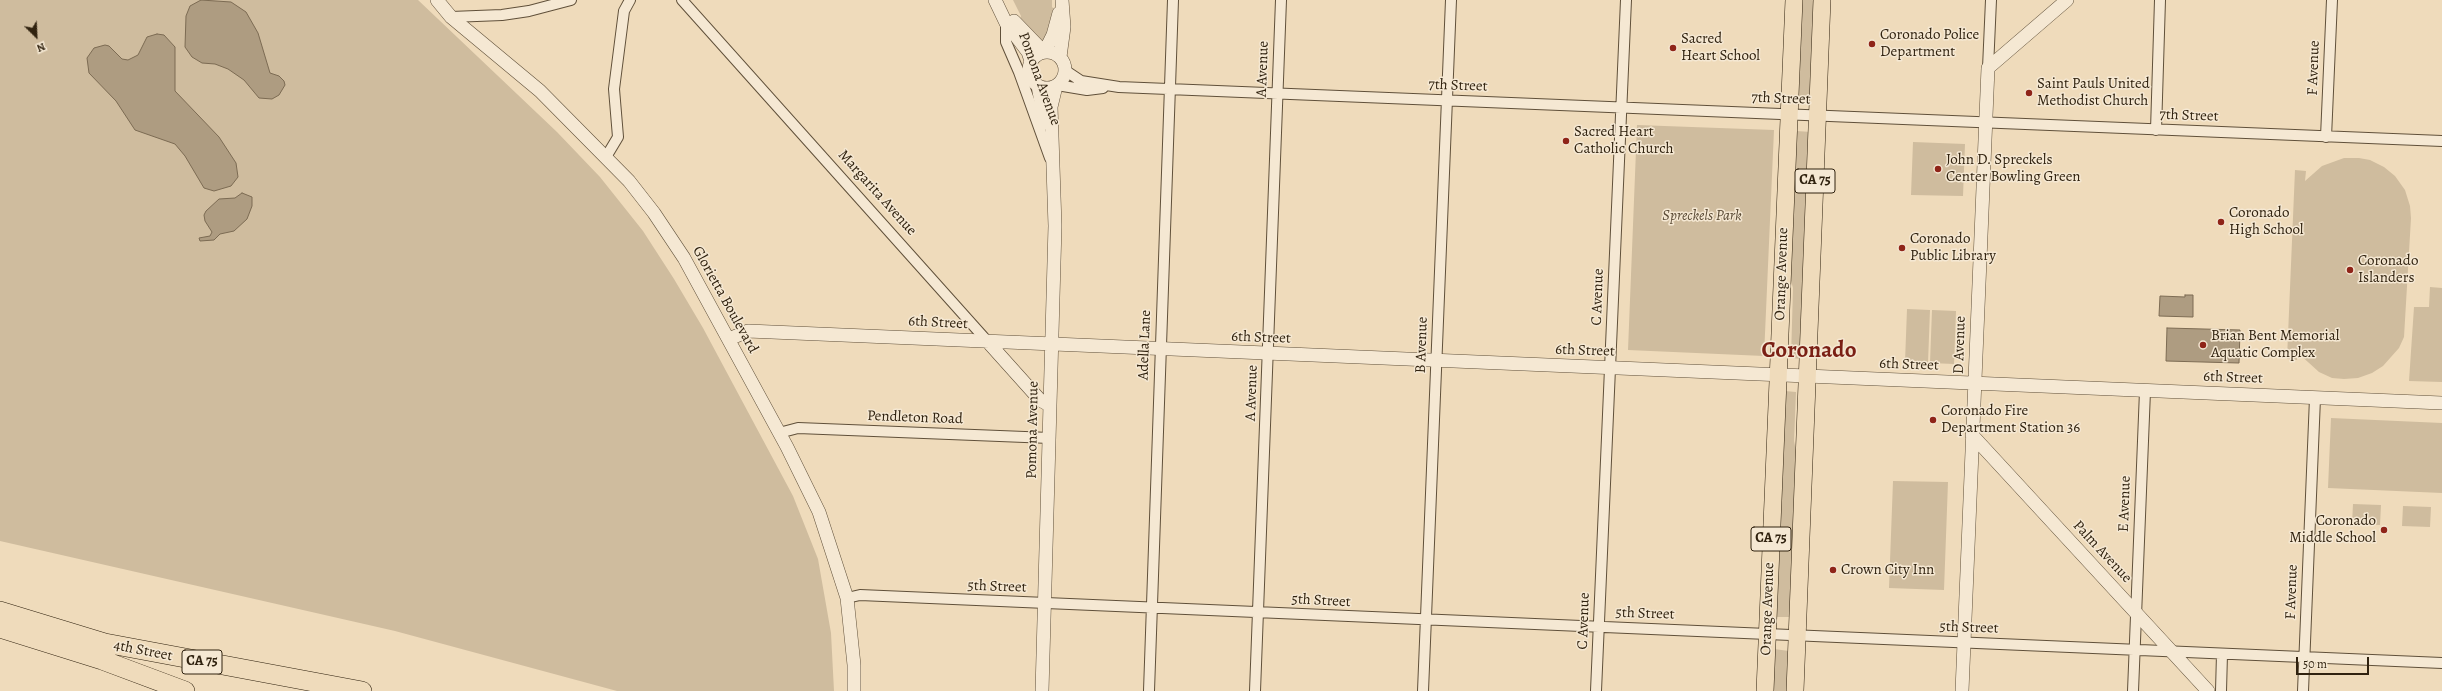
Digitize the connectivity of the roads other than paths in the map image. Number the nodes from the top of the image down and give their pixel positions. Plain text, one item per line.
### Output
1 (437, 0) edge
2 (571, 0) edge
3 (630, 0) edge
4 (682, 0) edge
5 (996, 0) edge
6 (1173, 0) edge
7 (1281, 0) edge
8 (1452, 0) edge
9 (1626, 0) edge
10 (1794, 0) edge
11 (1822, 0) edge
12 (1990, 0) edge
13 (2067, 0) edge
14 (2160, 0) edge
15 (2332, 0) edge
16 (1062, 1) edge
17 (451, 17) junction
18 (1006, 23) junction
19 (1044, 51) junction
20 (1060, 57) junction
21 (1031, 61) junction
22 (1988, 68) junction
23 (1066, 71) junction
24 (1038, 86) junction
25 (1056, 86) junction
26 (1119, 87) junction
27 (1170, 90) junction
28 (1277, 94) junction
29 (1447, 101) junction
30 (1621, 108) junction
31 (1788, 115) junction
32 (1818, 116) junction
33 (1985, 123) junction
34 (2156, 130) junction
35 (2326, 137) junction
36 (2442, 142) edge
37 (606, 157) junction
38 (1054, 170) junction
39 (728, 339) junction
40 (988, 342) junction
41 (1052, 345) junction
42 (1159, 350) junction
43 (1269, 354) junction
44 (1437, 361) junction
45 (1610, 368) junction
46 (1778, 375) junction
47 (1807, 377) junction
48 (1974, 384) junction
49 (2145, 391) junction
50 (2315, 398) junction
51 (2442, 403) edge
52 (1049, 405) junction
53 (779, 433) junction
54 (1972, 435) junction
55 (1050, 438) junction
56 (847, 598) junction
57 (1044, 604) junction
58 (1152, 608) junction
59 (0, 611) edge
60 (1258, 613) junction
61 (2136, 613) junction
62 (1426, 620) junction
63 (1599, 627) junction
64 (0, 628) edge
65 (42, 632) junction
66 (1767, 634) junction
67 (1797, 636) junction
68 (1964, 643) junction
69 (2134, 650) junction
70 (2172, 652) junction
71 (2222, 654) junction
72 (2304, 657) junction
73 (2442, 663) edge
74 (185, 691) edge
75 (362, 691) edge
76 (854, 691) edge
77 (1042, 691) edge
78 (1149, 691) edge
79 (1255, 691) edge
80 (1423, 691) edge
81 (1596, 691) edge
82 (1764, 691) edge
83 (1795, 691) edge
84 (1962, 691) edge
85 (2133, 691) edge
86 (2208, 691) edge
87 (2222, 691) edge
88 (2303, 691) edge

1 - 17 street, Glorietta Boulevard
2 - 17 street
3 - 37 street
4 - 40 street, Margarita Avenue
5 - 18 street, Pomona Avenue
5 - 19 street
6 - 27 street, Adella Lane
7 - 28 street, A Avenue
8 - 29 street, B Avenue
9 - 30 street, C Avenue
10 - 31 highway, Orange Avenue / CA 75
11 - 32 highway, Orange Avenue / CA 75
12 - 22 street, D Avenue
13 - 22 street
14 - 34 street
15 - 35 street, F Avenue
16 - 19 street
16 - 20 street
17 - 37 street, Glorietta Boulevard
18 - 21 street
18 - 38 street, Pomona Avenue
19 - 20 street, Pomona Avenue
19 - 21 street, Pomona Avenue
20 - 23 street, Pomona Avenue
21 - 24 street, Pomona Avenue
22 - 33 street, D Avenue
23 - 25 street, Pomona Avenue
23 - 26 street, 7th Street
24 - 25 street, Pomona Avenue
24 - 38 street
25 - 26 street, 7th Street
25 - 38 street, Pomona Avenue
26 - 27 street, 7th Street
27 - 28 street, 7th Street
27 - 42 street, Adella Lane
28 - 29 street, 7th Street
28 - 43 street, A Avenue
29 - 30 street, 7th Street
29 - 44 street, B Avenue
30 - 31 street, 7th Street
30 - 45 street, C Avenue
31 - 32 street, 7th Street
31 - 46 highway, Orange Avenue / CA 75
32 - 33 street, 7th Street
32 - 47 highway, Orange Avenue / CA 75
33 - 34 street, 7th Street
33 - 48 street, D Avenue
34 - 35 street, 7th Street
35 - 36 street, 7th Street
37 - 39 street, Glorietta Boulevard
38 - 41 street, Pomona Avenue
39 - 40 street, 6th Street
39 - 53 street, Glorietta Boulevard
40 - 41 street, 6th Street
40 - 52 street, Margarita Avenue
41 - 42 street, 6th Street
41 - 52 street, Pomona Avenue
42 - 43 street, 6th Street
42 - 58 street, Adella Lane
43 - 44 street, 6th Street
43 - 60 street, A Avenue
44 - 45 street, 6th Street
44 - 62 street, B Avenue
45 - 46 street, 6th Street
45 - 63 street, C Avenue
46 - 47 street, 6th Street
46 - 66 highway, Orange Avenue / CA 75
47 - 48 street, 6th Street
47 - 67 highway, Orange Avenue / CA 75
48 - 49 street, 6th Street
48 - 54 street, D Avenue
49 - 50 street, 6th Street
49 - 61 street, E Avenue
50 - 51 street, 6th Street
50 - 72 street, F Avenue
52 - 55 street, Pomona Avenue
53 - 55 street, Pendleton Road
53 - 56 street, Glorietta Boulevard
54 - 61 street, Palm Avenue
54 - 68 street, D Avenue
55 - 57 street, Pomona Avenue
56 - 57 street, 5th Street
56 - 76 street, Glorietta Boulevard
57 - 58 street, 5th Street
57 - 77 street, Pomona Avenue
58 - 60 street, 5th Street
58 - 78 street, Adella Lane
59 - 65 highway, CA 75
60 - 62 street, 5th Street
60 - 79 street, A Avenue
61 - 69 street, E Avenue
61 - 70 street, Palm Avenue
62 - 63 street, 5th Street
62 - 80 street, B Avenue
63 - 66 street, 5th Street
63 - 81 street, C Avenue
64 - 65 highway, CA 75
65 - 74 highway, 4th Street / CA 75
65 - 75 highway, 4th Street / CA 75
66 - 67 street, 5th Street
66 - 82 highway, Orange Avenue / CA 75
67 - 68 street, 5th Street
67 - 83 highway, Orange Avenue / CA 75
68 - 69 street, 5th Street
68 - 84 street, D Avenue
69 - 70 street, 5th Street
69 - 85 street, E Avenue
70 - 71 street, 5th Street
70 - 86 street, Palm Avenue
71 - 72 street, 5th Street
71 - 87 street
72 - 73 street, 5th Street
72 - 88 street, F Avenue

